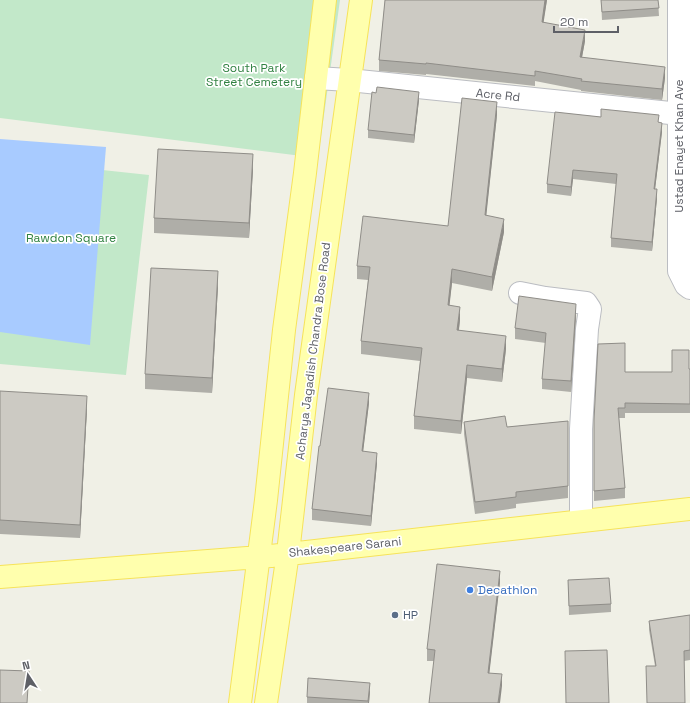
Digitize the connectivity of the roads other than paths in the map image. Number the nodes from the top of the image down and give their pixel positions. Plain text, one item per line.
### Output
1 (324, 0) edge
2 (361, 0) edge
3 (679, 0) edge
4 (316, 78) junction
5 (350, 80) junction
6 (680, 114) junction
7 (690, 288) edge
8 (520, 293) dead end
9 (690, 509) edge
10 (581, 521) junction
11 (288, 553) junction
12 (258, 557) junction
13 (0, 577) edge
14 (240, 703) edge
15 (266, 703) edge

1 - 4 main road
2 - 5 main road, Acharya Jagadish Chandra Bose Road
3 - 6 street, Ustad Enayet Khan Ave
4 - 5 street, Acre Rd
4 - 12 main road
5 - 6 street, Acre Rd
5 - 11 main road, Acharya Jagadish Chandra Bose Road
6 - 7 street, Ustad Enayet Khan Ave
8 - 10 street
9 - 10 main road, Shakespeare Sarani
10 - 11 main road, Shakespeare Sarani
11 - 12 main road, Shakespeare Sarani
11 - 15 main road, Acharya Jagadish Chandra Bose Road
12 - 13 main road, Shakespeare Sarani
12 - 14 main road

